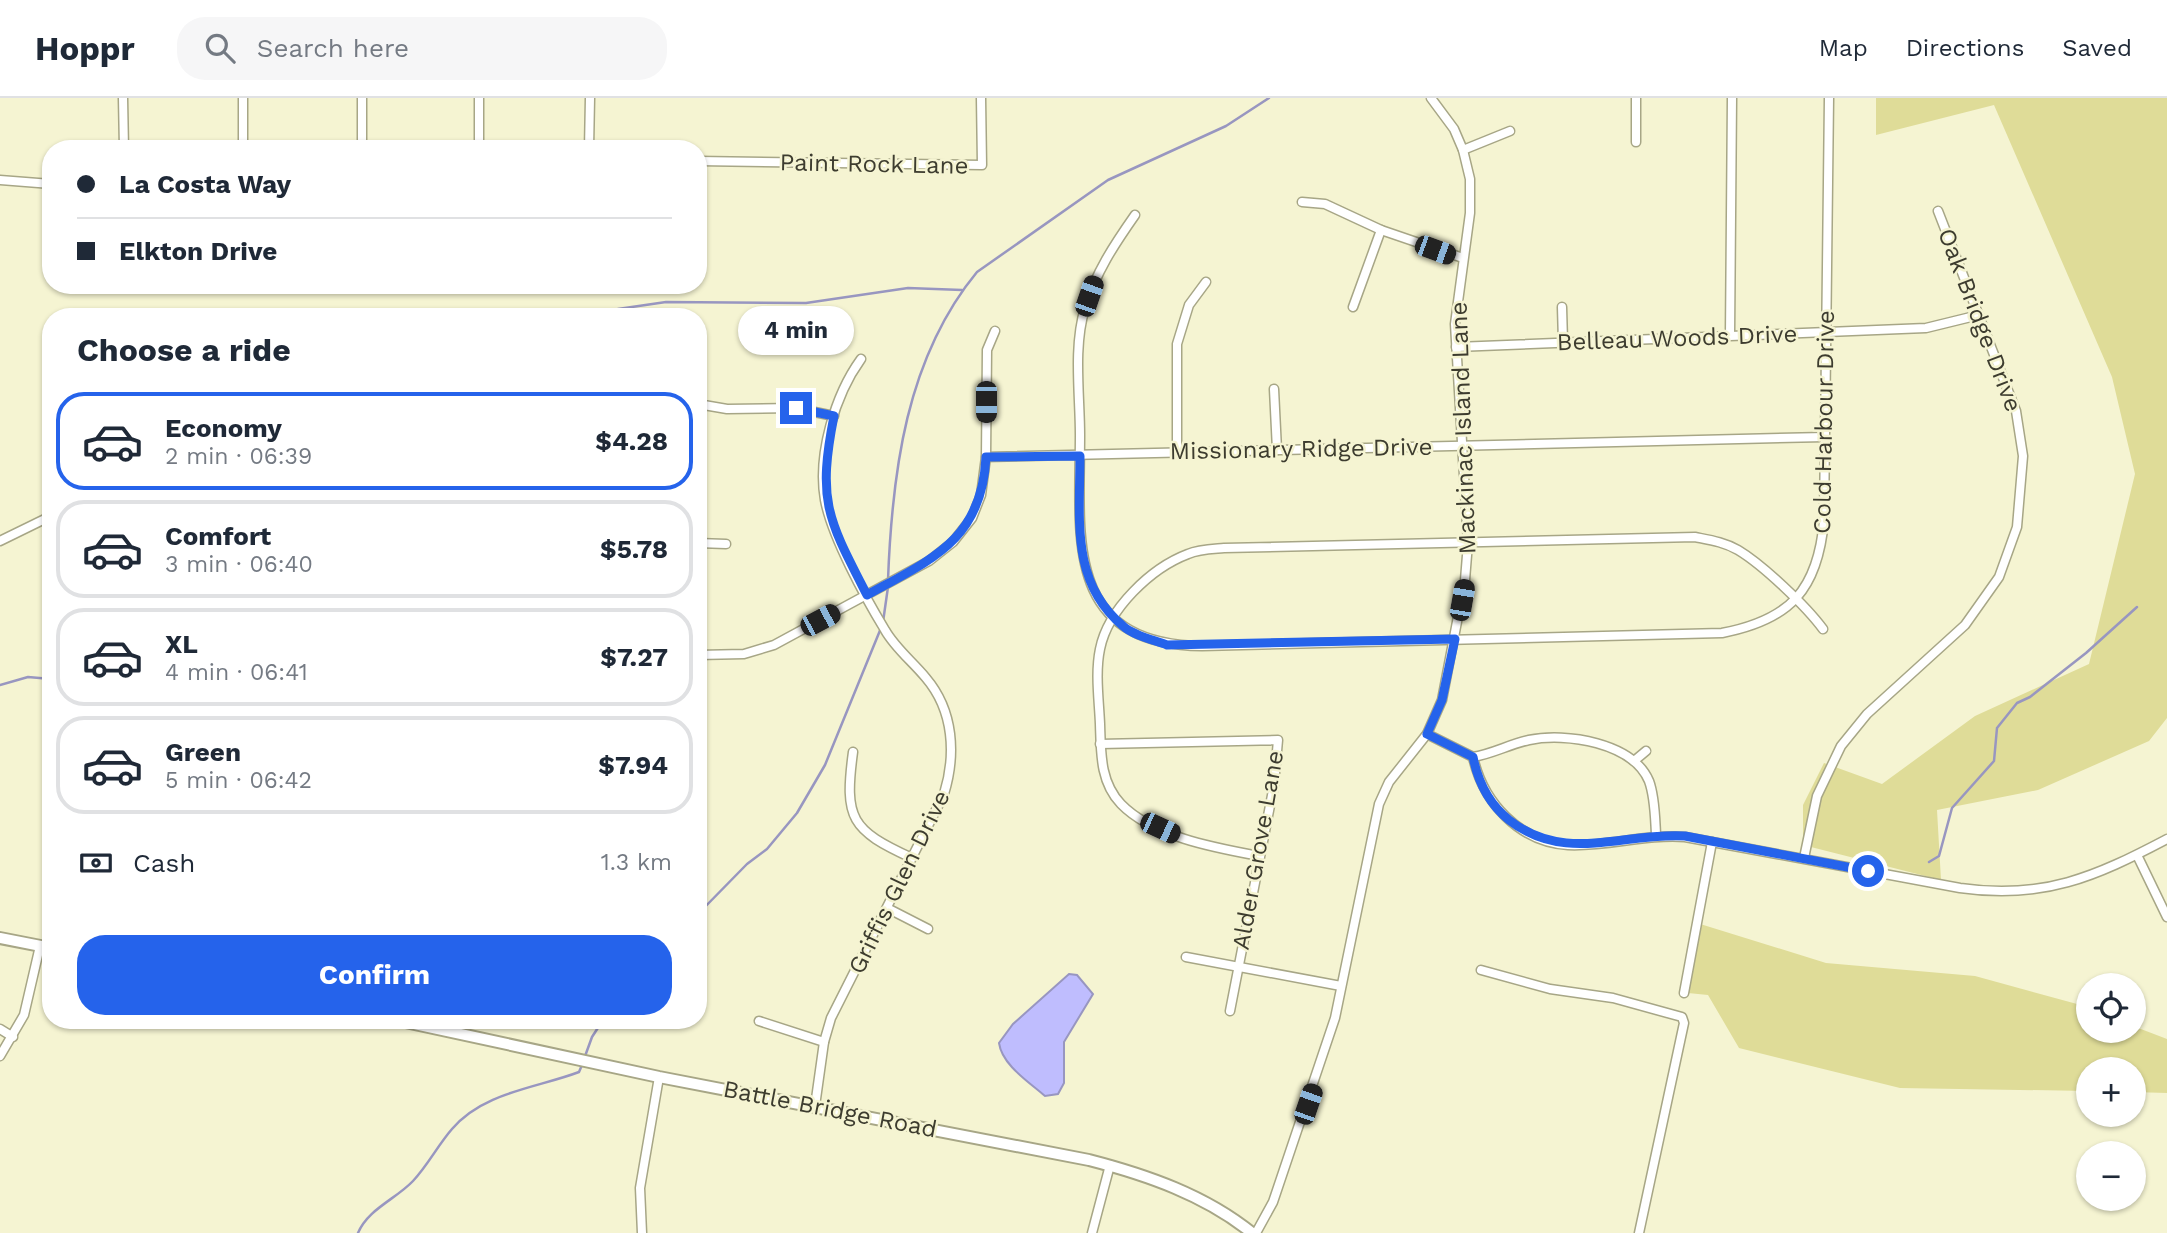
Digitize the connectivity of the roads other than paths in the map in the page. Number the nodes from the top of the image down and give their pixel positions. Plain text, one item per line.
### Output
1 (123, 98) edge
2 (243, 98) edge
3 (362, 98) edge
4 (479, 98) edge
5 (590, 98) edge
6 (981, 98) edge
7 (1431, 98) edge
8 (1636, 98) edge
9 (1732, 98) edge
10 (1829, 98) edge
11 (1510, 131) dead end
12 (124, 140) edge
13 (243, 140) edge
14 (362, 140) edge
15 (479, 140) edge
16 (589, 140) edge
17 (1636, 142) dead end
18 (1463, 150) junction
19 (707, 161) edge
20 (0, 180) edge
21 (42, 183) edge
22 (1303, 202) dead end
23 (1938, 211) dead end
24 (1135, 215) dead end
25 (1381, 230) junction
26 (1463, 258) junction
27 (1206, 282) dead end
28 (1353, 307) dead end
29 (1562, 307) dead end
30 (1979, 315) junction
31 (995, 331) dead end
32 (1827, 331) junction
33 (1730, 335) junction
34 (1563, 342) junction
35 (1456, 347) junction
36 (861, 359) dead end
37 (1274, 389) dead end
38 (707, 406) edge
39 (834, 416) junction
40 (1825, 438) junction
41 (1462, 446) junction
42 (1277, 450) junction
43 (1177, 452) junction
44 (1080, 456) junction
45 (986, 457) junction
46 (42, 520) edge
47 (0, 541) edge
48 (707, 543) edge
49 (1468, 543) junction
50 (726, 544) dead end
51 (867, 595) junction
52 (1794, 600) junction
53 (1114, 616) junction
54 (1823, 629) dead end
55 (1455, 639) junction
56 (707, 655) edge
57 (1427, 734) junction
58 (1100, 744) junction
59 (1646, 751) dead end
60 (853, 752) dead end
61 (1473, 757) junction
62 (1634, 761) junction
63 (1656, 834) junction
64 (2167, 839) edge
65 (1712, 842) junction
66 (2137, 855) junction
67 (1259, 856) junction
68 (912, 858) junction
69 (1804, 858) junction
70 (887, 908) junction
71 (2167, 917) edge
72 (928, 929) dead end
73 (0, 938) edge
74 (42, 946) edge
75 (42, 957) edge
76 (1185, 957) dead end
77 (1239, 967) junction
78 (1481, 970) dead end
79 (1341, 986) junction
80 (1685, 993) dead end
81 (1230, 1011) dead end
82 (759, 1021) dead end
83 (0, 1029) edge
84 (438, 1029) edge
85 (13, 1037) junction
86 (824, 1042) junction
87 (0, 1056) edge
88 (659, 1077) junction
89 (815, 1106) junction
90 (1110, 1165) junction
91 (642, 1233) edge
92 (1092, 1233) edge
93 (1254, 1233) edge
94 (1639, 1233) edge

1 - 12 street
2 - 13 street
3 - 14 street
4 - 15 street
5 - 16 street
6 - 19 street, Paint Rock Lane
7 - 18 street, Mackinac Island Lane
8 - 17 street
9 - 33 street
10 - 32 street, Cold Harbour Drive
11 - 18 street
18 - 26 street, Mackinac Island Lane
20 - 21 street
22 - 25 street
23 - 30 street, Oak Bridge Drive
24 - 44 street, Cold Harbour Drive
25 - 26 street
25 - 28 street
26 - 35 street, Mackinac Island Lane
27 - 43 street
29 - 34 street
30 - 32 street, Belleau Woods Drive
30 - 69 street, Oak Bridge Drive
31 - 45 street
32 - 33 street, Belleau Woods Drive
32 - 40 street, Cold Harbour Drive
33 - 34 street, Belleau Woods Drive
34 - 35 street, Belleau Woods Drive
35 - 41 street, Mackinac Island Lane
36 - 39 street, Griffis Glen Drive
37 - 42 street
38 - 39 street
39 - 51 street, Griffis Glen Drive
40 - 41 street, Missionary Ridge Drive
40 - 52 street, Cold Harbour Drive
41 - 42 street, Missionary Ridge Drive
41 - 49 street, Mackinac Island Lane
42 - 43 street, Missionary Ridge Drive
43 - 44 street, Missionary Ridge Drive
44 - 45 street, Missionary Ridge Drive
44 - 53 street, Cold Harbour Drive
45 - 51 street
46 - 47 street
48 - 50 street
49 - 52 street
49 - 53 street
49 - 55 street, Mackinac Island Lane
51 - 56 street
51 - 68 street, Griffis Glen Drive
52 - 54 street
52 - 55 street, Cold Harbour Drive
53 - 55 street, Cold Harbour Drive
53 - 58 street
55 - 57 street, Mackinac Island Lane
57 - 61 street
57 - 79 street, Mackinac Island Lane
58 - 67 street
58 - 67 street, Alder Grove Lane
59 - 62 street
60 - 68 street
61 - 62 street
61 - 63 street
62 - 63 street
63 - 65 street
64 - 66 street
65 - 69 street
65 - 80 street
66 - 69 street
66 - 71 street
67 - 77 street, Alder Grove Lane
68 - 70 street, Griffis Glen Drive
70 - 72 street
70 - 86 street, Griffis Glen Drive
73 - 74 street
75 - 85 street
76 - 77 street
77 - 79 street
77 - 81 street, Alder Grove Lane
78 - 94 street
79 - 93 street, Mackinac Island Lane
82 - 86 street
83 - 85 street
84 - 88 street, Battle Bridge Road
85 - 87 street
86 - 89 street, Griffis Glen Drive
88 - 89 street, Battle Bridge Road
88 - 91 street
89 - 90 street, Battle Bridge Road
90 - 92 street
90 - 93 street, Battle Bridge Road

